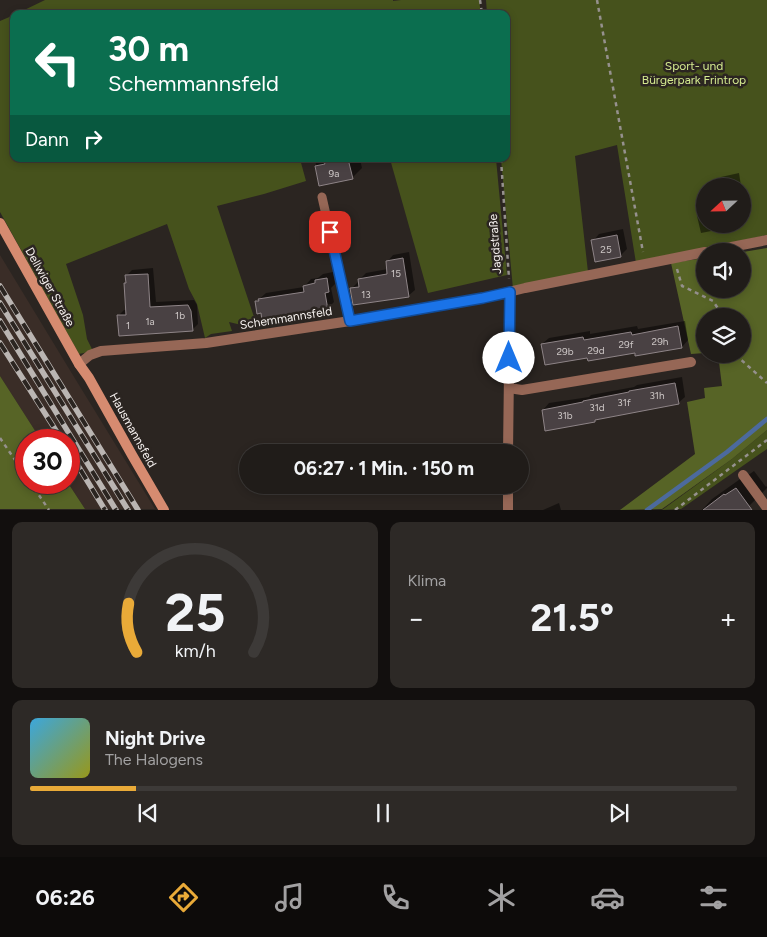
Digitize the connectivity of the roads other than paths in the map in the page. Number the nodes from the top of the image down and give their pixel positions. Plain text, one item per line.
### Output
1 (322, 197) dead end
2 (0, 223) edge
3 (767, 240) edge
4 (751, 243) edge
5 (696, 254) edge
6 (510, 292) junction
7 (350, 321) junction
8 (691, 362) dead end
9 (79, 364) junction
10 (509, 388) junction
11 (508, 444) edge
12 (743, 475) dead end
13 (508, 494) edge
14 (767, 508) edge
15 (164, 510) edge
16 (508, 510) edge

1 - 7 lane
2 - 9 main road, Dellwiger Straße
3 - 4 street
5 - 6 street, Schemmannsfeld
6 - 7 street, Schemmannsfeld
6 - 10 street
7 - 9 street, Schemmannsfeld
8 - 10 street
9 - 15 main road, Hausmannsfeld
10 - 11 street
12 - 14 street
13 - 16 street

